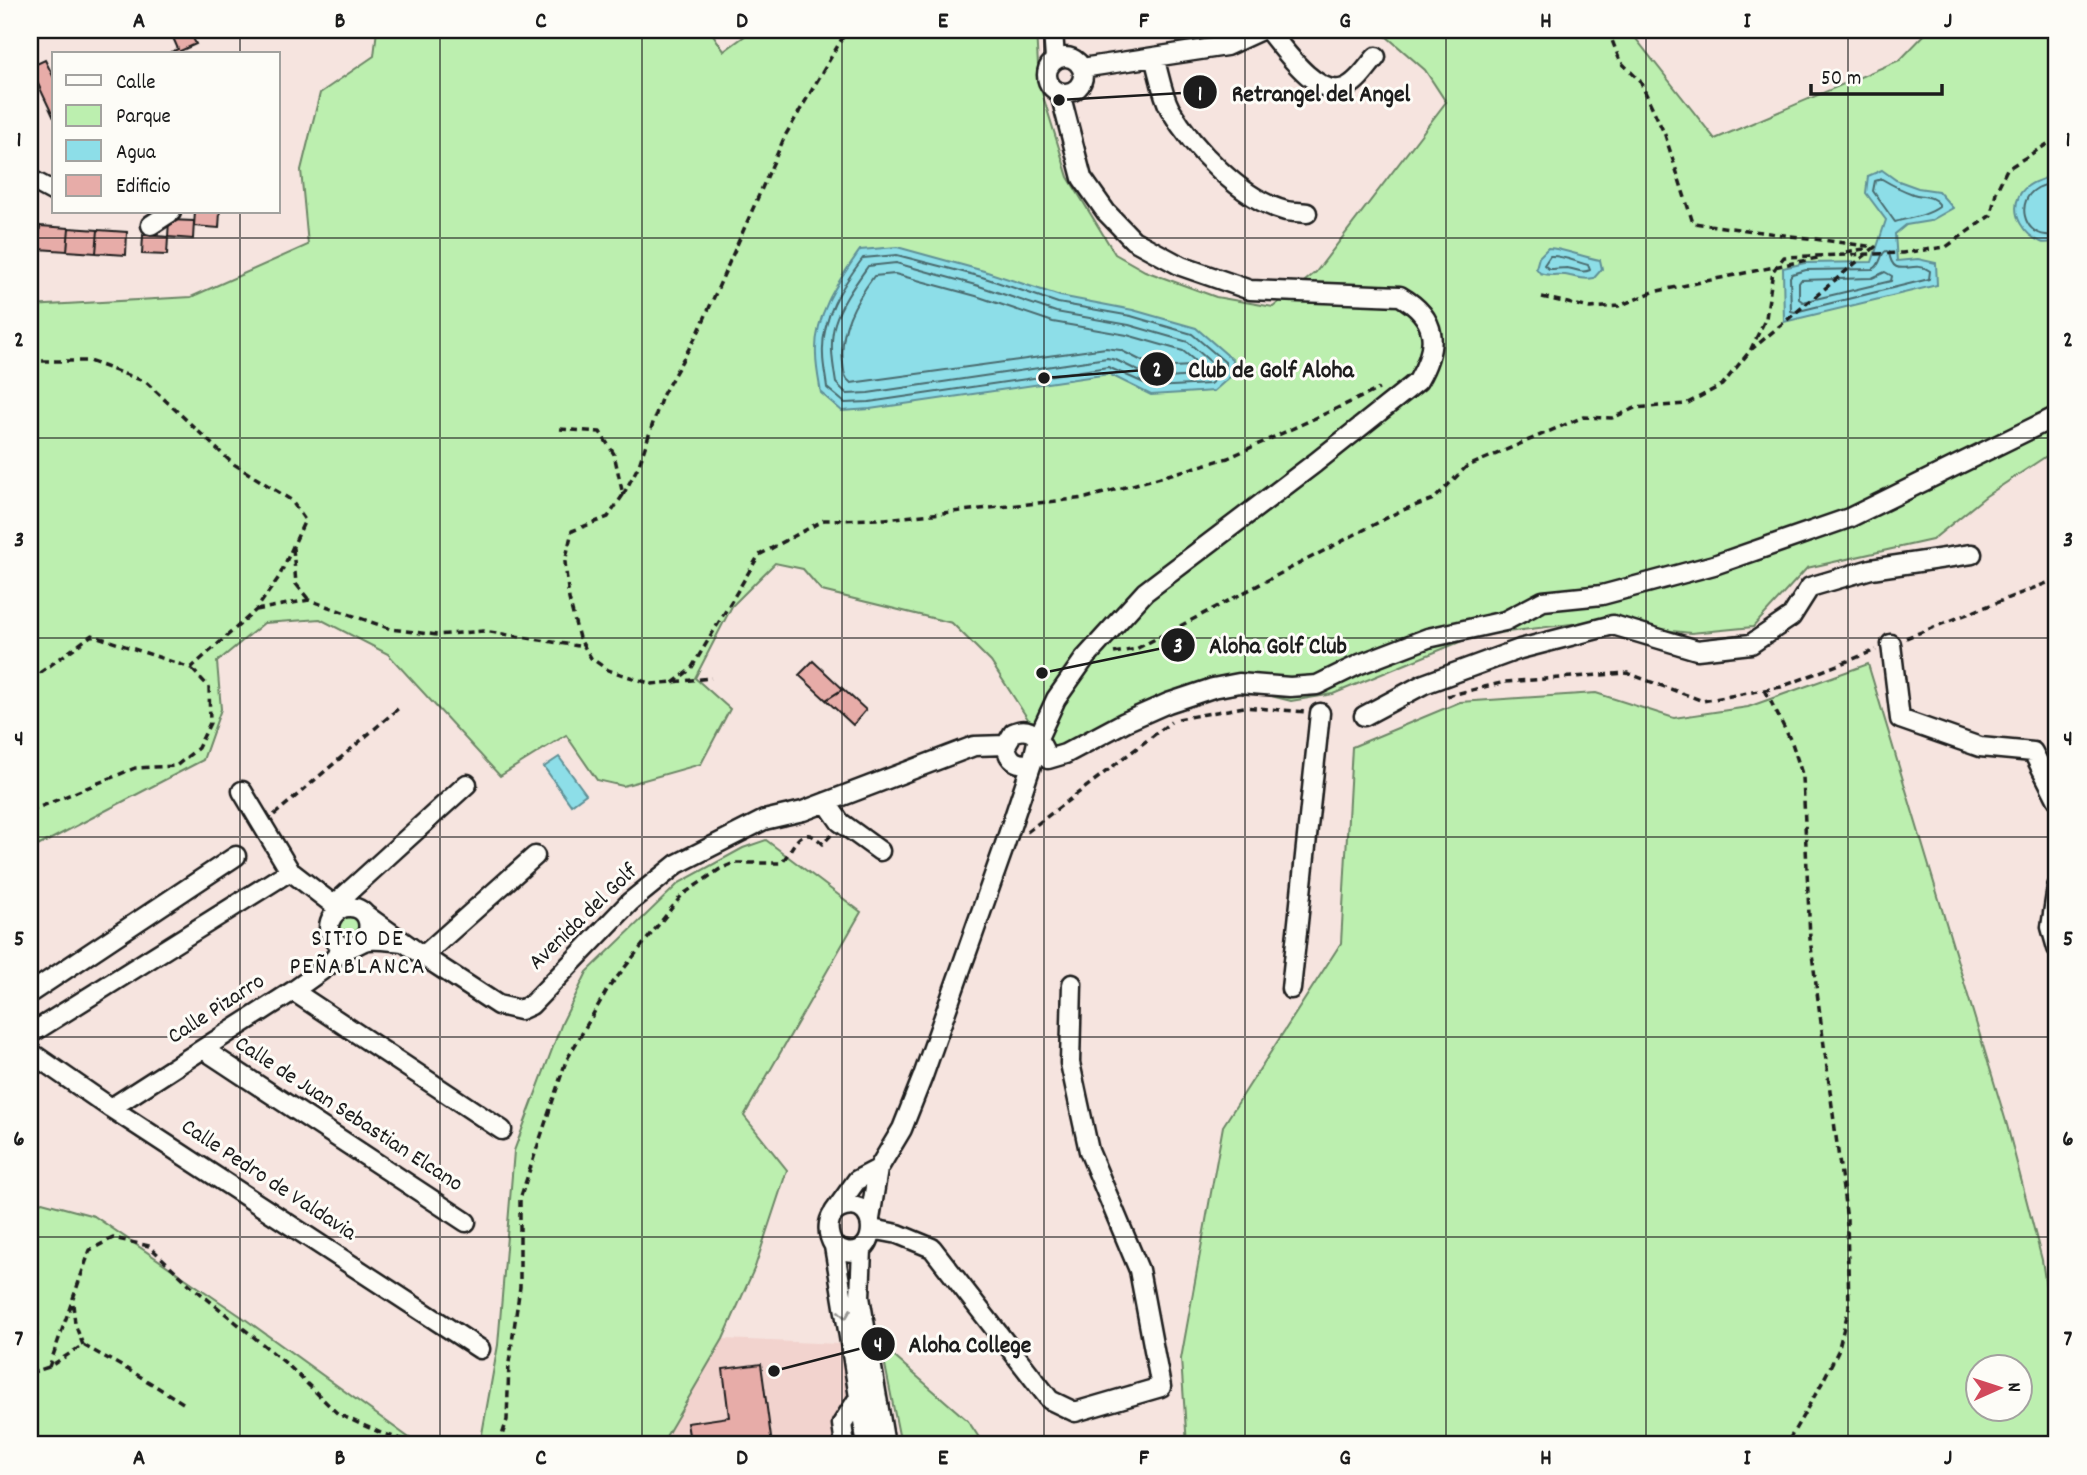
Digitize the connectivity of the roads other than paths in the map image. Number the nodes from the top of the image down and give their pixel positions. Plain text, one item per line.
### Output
1 (1053, 30) edge
2 (1261, 30) edge
3 (1268, 30) edge
4 (1154, 57) junction
5 (1376, 57) dead end
6 (1055, 60) junction
7 (1082, 68) junction
8 (1060, 93) junction
9 (30, 180) edge
10 (52, 191) edge
11 (1307, 213) dead end
12 (168, 214) edge
13 (151, 225) dead end
14 (2057, 416) edge
15 (1972, 554) dead end
16 (1891, 644) dead end
17 (1320, 713) road end
18 (1364, 716) dead end
19 (1038, 738) junction
20 (1006, 745) junction
21 (1032, 763) junction
22 (467, 785) dead end
23 (243, 791) dead end
24 (2057, 799) edge
25 (826, 802) junction
26 (880, 851) dead end
27 (236, 856) dead end
28 (535, 856) dead end
29 (290, 871) junction
30 (2057, 887) edge
31 (337, 907) junction
32 (366, 915) junction
33 (365, 940) junction
34 (404, 942) junction
35 (344, 947) junction
36 (2057, 948) edge
37 (423, 956) junction
38 (1072, 984) dead end
39 (1291, 989) dead end
40 (293, 991) junction
41 (30, 993) edge
42 (30, 1034) edge
43 (204, 1049) junction
44 (30, 1052) edge
45 (111, 1108) junction
46 (502, 1130) dead end
47 (878, 1169) junction
48 (834, 1213) junction
49 (466, 1222) dead end
50 (871, 1224) junction
51 (834, 1247) junction
52 (862, 1249) junction
53 (480, 1349) dead end
54 (859, 1397) junction
55 (845, 1445) edge
56 (867, 1445) edge
57 (885, 1445) edge

1 - 6 street
2 - 4 street
3 - 5 street
4 - 7 street
4 - 11 street
6 - 7 street
6 - 8 street
7 - 8 street
8 - 19 street
9 - 10 street
12 - 13 street
14 - 19 street
15 - 18 street
16 - 24 street
17 - 39 street
19 - 20 street
19 - 21 street
20 - 21 street
20 - 25 street, Avenida del Golf
21 - 47 street
22 - 31 street
23 - 29 street
25 - 26 street
25 - 37 street, Avenida del Golf
27 - 41 street
28 - 37 street
29 - 31 street, Avenida del Golf
29 - 42 street
30 - 36 street
31 - 32 street, Avenida del Golf
31 - 35 street
32 - 33 street
32 - 34 street, Avenida del Golf
33 - 34 street
33 - 35 street
34 - 37 street, Avenida del Golf
35 - 40 street, Calle Pizarro
38 - 50 street
40 - 43 street, Calle Pizarro
40 - 46 street
43 - 45 street, Calle Pizarro
43 - 49 street, Calle de Juan Sebastian Elcano
44 - 45 street, Calle Pedro de Valdavia
45 - 53 street, Calle Pedro de Valdavia
47 - 48 street
47 - 50 street
48 - 50 street
48 - 51 street
50 - 52 street
51 - 52 street
51 -> 54 street
52 - 57 street
54 - 55 street
54 - 56 street

